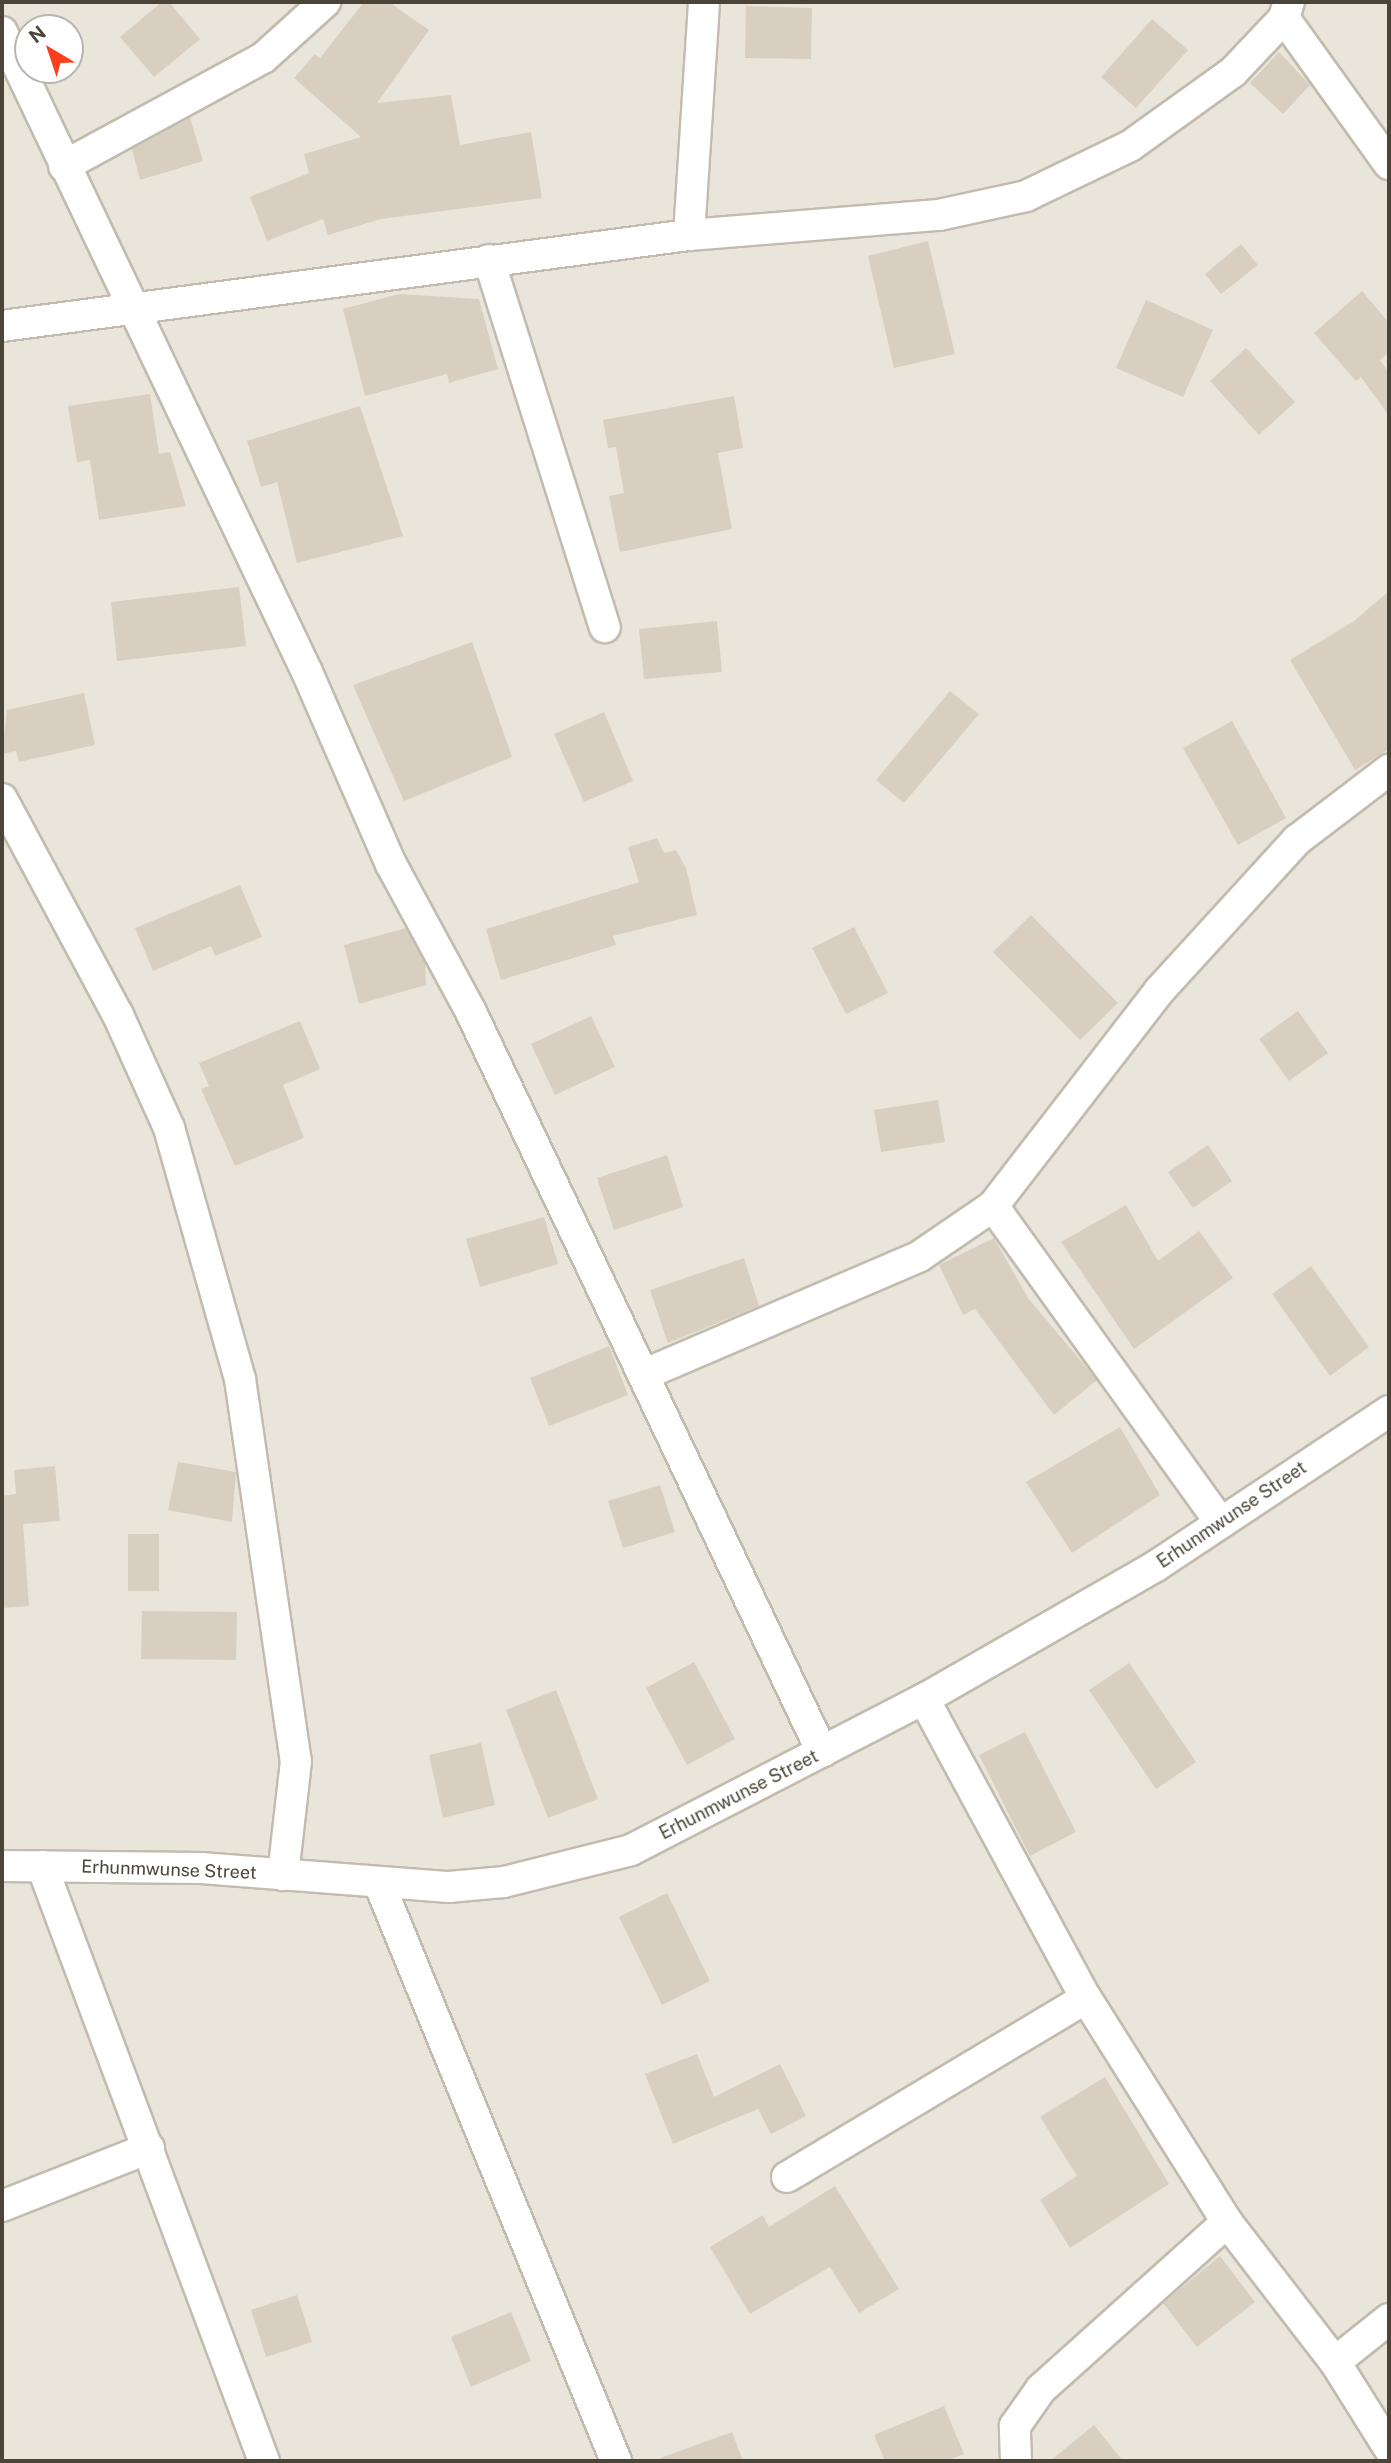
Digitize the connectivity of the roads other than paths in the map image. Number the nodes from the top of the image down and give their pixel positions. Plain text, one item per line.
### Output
1 (325, 2) edge
2 (704, 2) edge
3 (1286, 10) edge
4 (2, 32) edge
5 (1389, 164) edge
6 (64, 166) junction
7 (689, 235) junction
8 (489, 260) junction
9 (134, 304) junction
10 (2, 327) edge
11 (606, 627) dead end
12 (1389, 770) edge
13 (2, 799) edge
14 (993, 1206) junction
15 (643, 1375) junction
16 (1389, 1411) edge
17 (1221, 1523) junction
18 (924, 1699) junction
19 (822, 1752) junction
20 (2, 1866) edge
21 (42, 1866) junction
22 (283, 1875) junction
23 (379, 1883) junction
24 (1087, 1998) junction
25 (149, 2148) junction
26 (786, 2177) dead end
27 (2, 2206) edge
28 (1227, 2222) junction
29 (1389, 2319) edge
30 (1335, 2362) junction
31 (1389, 2448) edge
32 (264, 2461) edge
33 (616, 2461) edge
34 (1016, 2461) edge

1 - 6 street
2 - 7 street
3 - 5 street
3 - 7 street
4 - 6 street
6 - 9 street
7 - 8 street
8 - 9 street
8 - 11 street
9 - 10 street
9 - 15 street
12 - 14 street
13 - 22 street
14 - 15 street
14 - 17 street
15 - 19 street
16 - 17 street, Erhunmwunse Street
17 - 18 street, Erhunmwunse Street
18 - 19 street, Erhunmwunse Street
18 - 24 street
19 - 23 street, Erhunmwunse Street
20 - 21 street, Erhunmwunse Street
21 - 22 street, Erhunmwunse Street
21 - 25 street
22 - 23 street, Erhunmwunse Street
23 - 33 street
24 - 26 street
24 - 28 street
25 - 27 street
25 - 32 street
28 - 30 street
28 - 34 street
29 - 30 street
30 - 31 street

